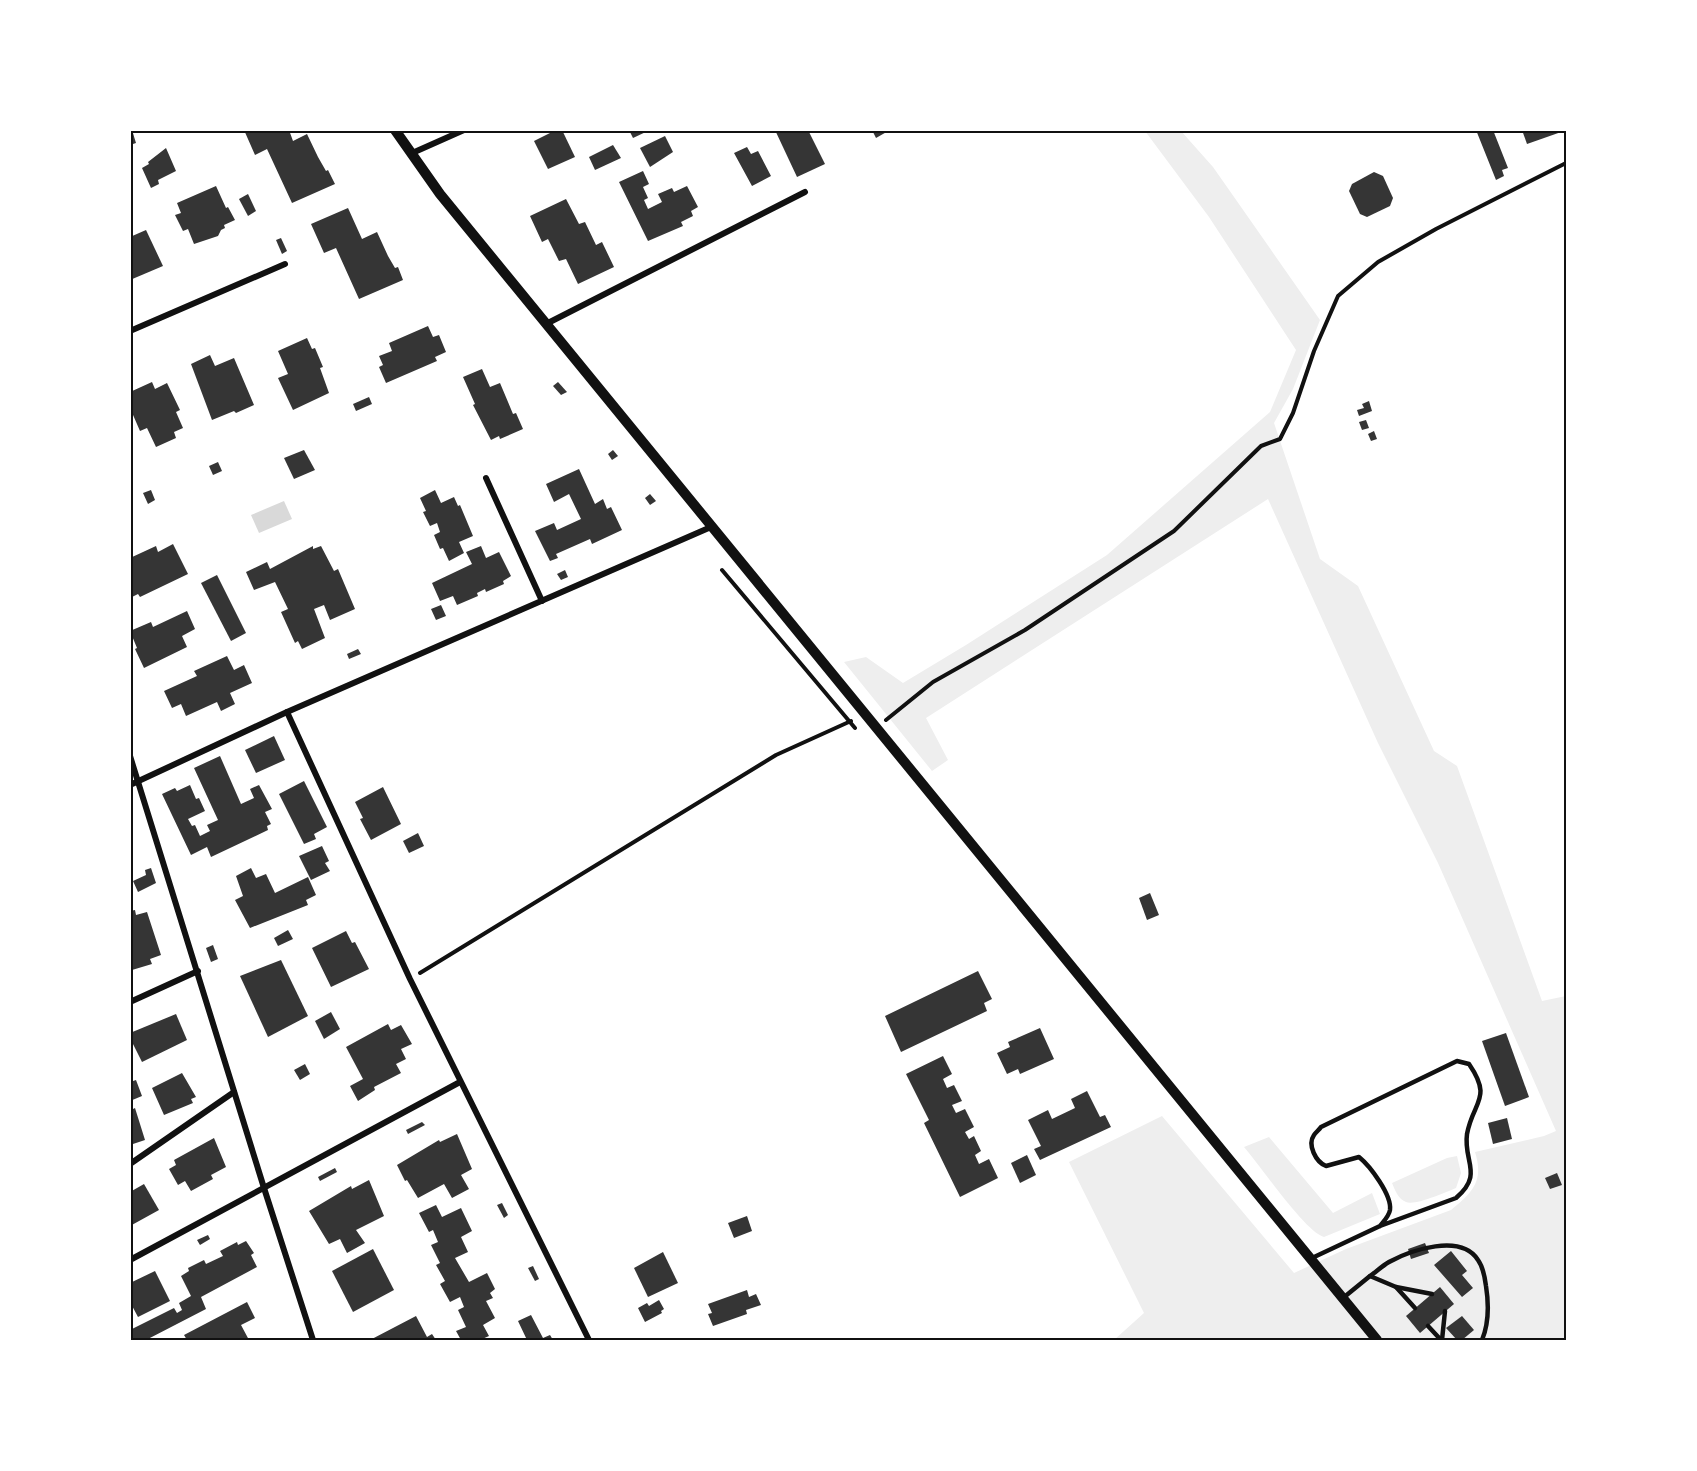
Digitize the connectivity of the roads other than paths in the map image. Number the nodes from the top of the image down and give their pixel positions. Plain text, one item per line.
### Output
1 (395, 130) edge
2 (464, 130) edge
3 (410, 154) junction
4 (805, 192) dead end
5 (285, 264) dead end
6 (546, 324) junction
7 (130, 331) edge
8 (486, 478) dead end
9 (711, 527) junction
10 (542, 601) junction
11 (287, 712) junction
12 (130, 756) edge
13 (137, 780) junction
14 (130, 785) edge
15 (198, 971) junction
16 (130, 1002) edge
17 (460, 1082) junction
18 (234, 1092) junction
19 (130, 1164) edge
20 (264, 1188) junction
21 (1380, 1226) junction
22 (1310, 1258) junction
23 (130, 1260) edge
24 (1370, 1276) junction
25 (1396, 1287) junction
26 (1431, 1294) dead end
27 (1343, 1298) junction
28 (1414, 1308) dead end
29 (1445, 1311) dead end
30 (1428, 1326) dead end
31 (313, 1341) edge
32 (589, 1341) edge
33 (1377, 1341) edge
34 (1442, 1341) edge
35 (1482, 1341) edge

1 - 3 street
2 - 3 street
3 - 6 street
4 - 6 street
5 - 7 street
6 - 9 street
8 - 10 street
9 - 10 street
9 - 22 street
10 - 11 street
11 - 13 street
11 - 17 street
12 - 13 street
13 - 14 street
13 - 15 street
15 - 16 street
15 - 18 street
17 - 20 street
17 - 32 street
18 - 19 street
18 - 20 street
20 - 23 street
20 - 31 street
21 - 21 lane
21 - 22 lane
22 - 27 street
24 - 25 lane
24 - 27 lane
24 - 35 lane
25 - 26 lane
25 - 28 lane
27 - 33 street
29 - 34 lane
30 - 34 lane

